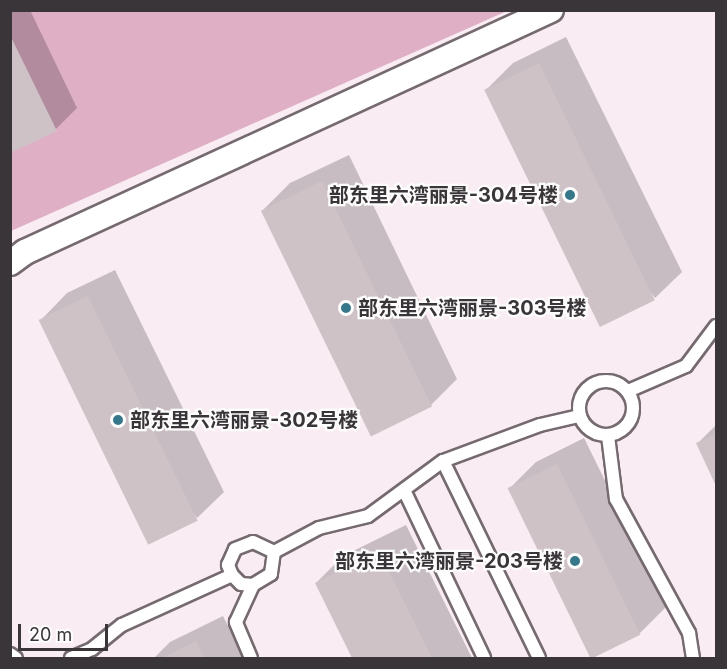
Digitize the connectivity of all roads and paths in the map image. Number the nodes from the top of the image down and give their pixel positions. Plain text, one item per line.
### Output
1 (551, 10) edge
2 (10, 263) edge
3 (717, 326) edge
4 (628, 391) junction
5 (579, 416) junction
6 (608, 436) junction
7 (443, 461) junction
8 (404, 489) junction
9 (274, 552) junction
10 (232, 575) junction
11 (253, 585) junction
12 (10, 654) edge
13 (94, 654) edge
14 (16, 658) edge
15 (70, 658) edge
16 (251, 658) edge
17 (484, 658) edge
18 (539, 658) edge
19 (693, 658) edge

1 - 2 street
3 - 4 lane
4 - 5 lane
4 - 6 lane
5 - 6 lane
5 - 7 lane
6 - 19 lane
7 - 8 lane
7 - 18 lane
8 - 9 lane
8 - 17 lane
9 - 10 lane
9 - 11 lane
10 - 11 lane
10 - 13 lane
11 - 16 lane
12 - 14 lane
13 - 15 lane

